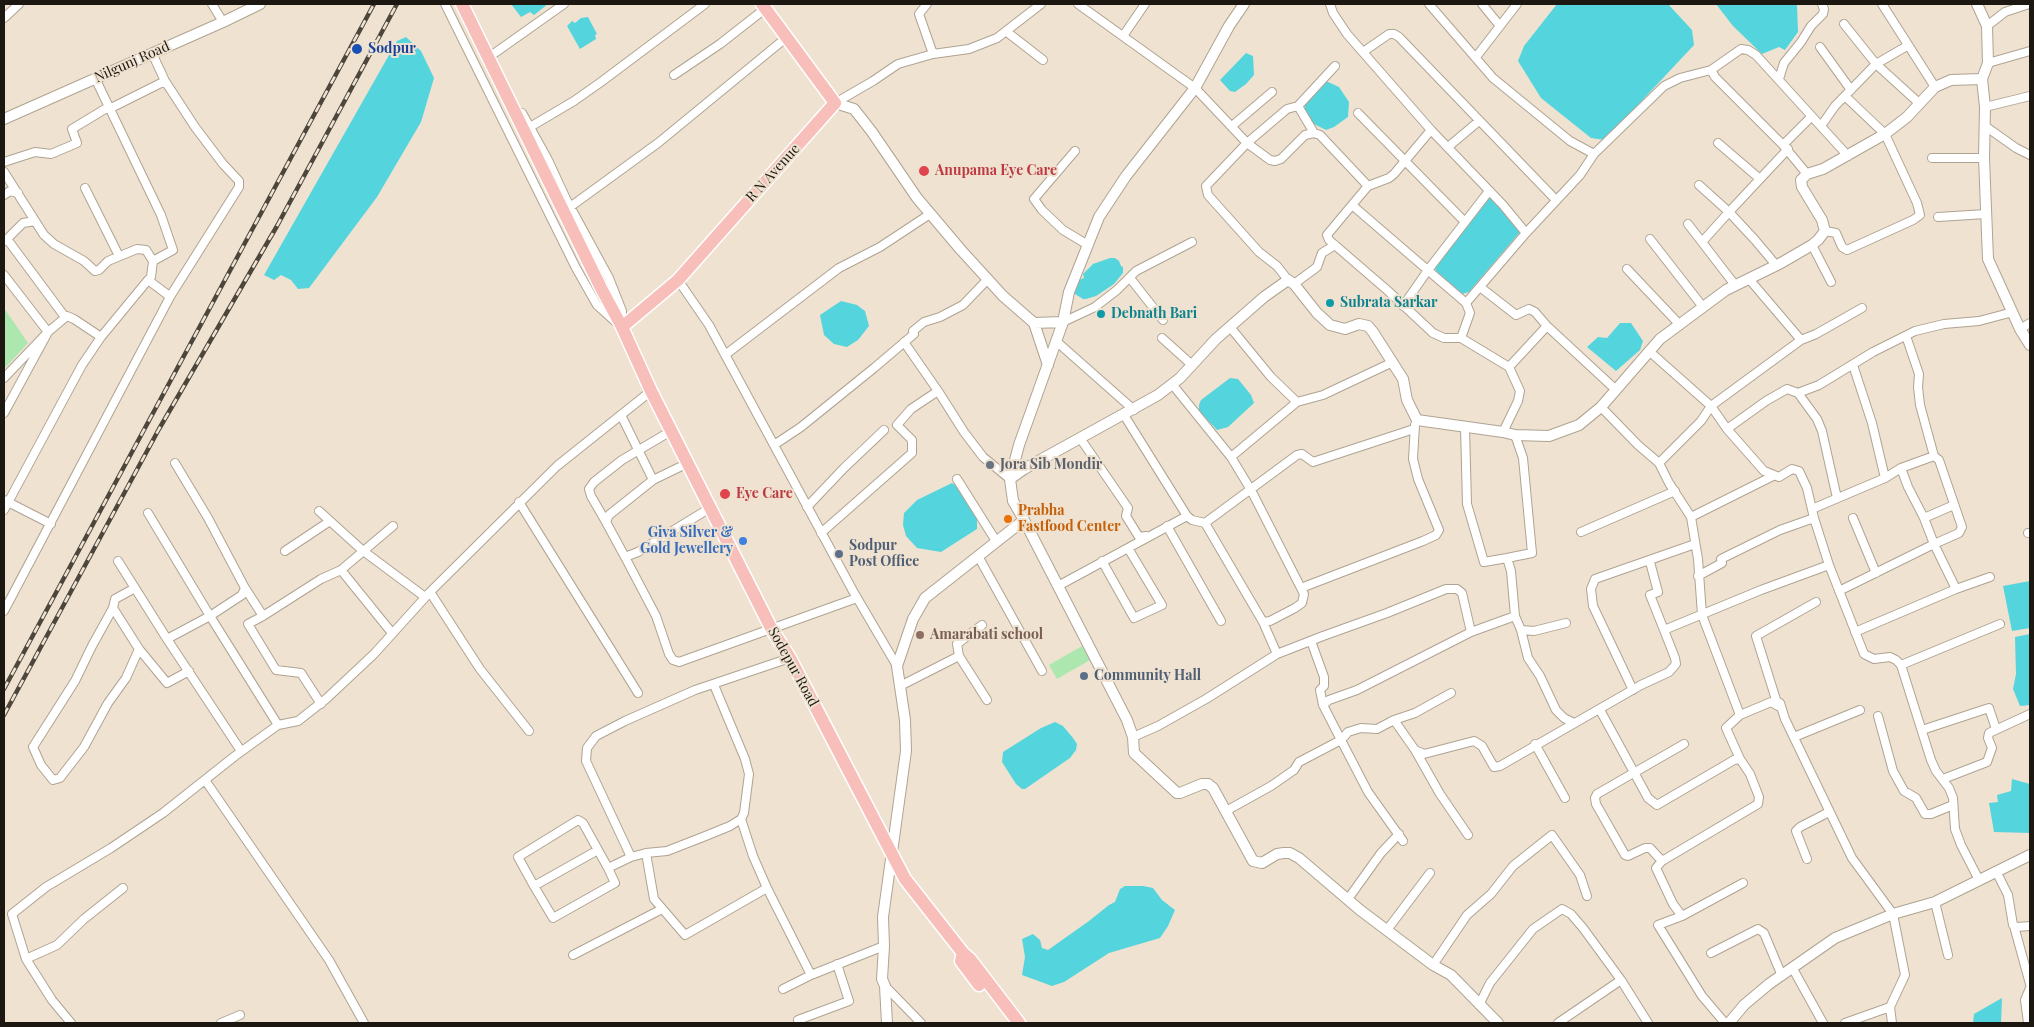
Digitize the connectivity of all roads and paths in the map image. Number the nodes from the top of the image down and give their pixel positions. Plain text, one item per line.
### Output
1 (19, 4) edge
2 (212, 4) edge
3 (260, 4) edge
4 (445, 4) edge
5 (462, 4) edge
6 (467, 4) edge
7 (564, 4) edge
8 (705, 4) edge
9 (927, 4) edge
10 (1041, 4) edge
11 (1078, 4) edge
12 (1145, 4) edge
13 (1244, 4) edge
14 (1330, 4) edge
15 (1429, 4) edge
16 (1482, 4) edge
17 (1516, 4) edge
18 (1822, 4) edge
19 (1882, 4) edge
20 (1977, 4) edge
21 (2029, 4) edge
22 (764, 6) edge
23 (4, 18) edge
24 (223, 22) junction
25 (1844, 24) dead end
26 (1500, 26) junction
27 (1987, 26) junction
28 (1006, 32) junction
29 (1123, 36) junction
30 (787, 37) junction
31 (1907, 46) junction
32 (1820, 47) dead end
33 (2030, 51) edge
34 (1363, 52) junction
35 (152, 53) junction
36 (934, 54) junction
37 (492, 55) junction
38 (1476, 57) junction
39 (1043, 60) dead end
40 (1988, 63) junction
41 (1876, 64) junction
42 (1335, 66) dead end
43 (1711, 70) junction
44 (674, 75) dead end
45 (95, 78) junction
46 (1779, 78) junction
47 (1982, 79) junction
48 (165, 80) junction
49 (1935, 87) junction
50 (1195, 88) junction
51 (1272, 92) dead end
52 (1848, 93) junction
53 (2030, 96) edge
54 (835, 103) junction
55 (1920, 104) junction
56 (1298, 106) junction
57 (1985, 107) junction
58 (110, 109) junction
59 (1358, 113) dead end
60 (5, 116) edge
61 (1811, 118) junction
62 (1479, 121) junction
63 (1232, 126) junction
64 (1821, 126) junction
65 (1985, 126) junction
66 (530, 128) junction
67 (1431, 130) junction
68 (1314, 133) junction
69 (1885, 134) junction
70 (1247, 143) junction
71 (1718, 143) dead end
72 (1448, 147) junction
73 (1785, 147) junction
74 (1075, 151) dead end
75 (1594, 154) junction
76 (2030, 155) edge
77 (1848, 156) junction
78 (1932, 158) dead end
79 (1984, 158) junction
80 (1406, 160) junction
81 (4, 162) edge
82 (4, 172) edge
83 (1807, 174) junction
84 (1760, 179) junction
85 (1698, 185) dead end
86 (1368, 186) junction
87 (85, 188) dead end
88 (1489, 191) junction
89 (18, 193) junction
90 (4, 195) edge
91 (1556, 200) junction
92 (1352, 205) junction
93 (570, 207) junction
94 (1729, 212) junction
95 (930, 214) junction
96 (1986, 214) junction
97 (1938, 217) dead end
98 (35, 221) junction
99 (1465, 222) junction
100 (1688, 224) dead end
101 (1825, 231) junction
102 (1526, 233) junction
103 (1650, 239) dead end
104 (6, 240) edge
105 (1192, 242) dead end
106 (1702, 242) junction
107 (1088, 244) junction
108 (1812, 245) junction
109 (1335, 246) junction
110 (119, 256) junction
111 (153, 261) junction
112 (1776, 265) junction
113 (1627, 269) dead end
114 (1428, 270) junction
115 (4, 275) edge
116 (1130, 278) junction
117 (1749, 279) junction
118 (148, 280) junction
119 (678, 280) junction
120 (987, 280) junction
121 (1291, 282) junction
122 (1831, 282) dead end
123 (1735, 285) junction
124 (1480, 287) junction
125 (171, 295) junction
126 (1466, 303) junction
127 (1403, 306) junction
128 (1703, 307) junction
129 (1862, 308) dead end
130 (2013, 312) junction
131 (65, 318) junction
132 (1164, 320) dead end
133 (1063, 322) junction
134 (1034, 323) junction
135 (2030, 324) edge
136 (1680, 325) junction
137 (1547, 326) junction
138 (622, 327) junction
139 (1230, 327) junction
140 (2020, 328) junction
141 (48, 332) junction
142 (1906, 336) junction
143 (101, 337) junction
144 (1162, 338) dead end
145 (1461, 338) junction
146 (1801, 340) junction
147 (1056, 341) junction
148 (904, 342) junction
149 (2030, 345) edge
150 (1649, 351) junction
151 (725, 355) junction
152 (1393, 362) junction
153 (1853, 364) junction
154 (1048, 365) junction
155 (1192, 365) junction
156 (1508, 367) junction
157 (4, 378) edge
158 (1172, 384) junction
159 (1615, 389) junction
160 (938, 391) junction
161 (651, 392) junction
162 (1798, 393) junction
163 (1297, 402) junction
164 (1711, 406) junction
165 (1601, 407) junction
166 (1134, 410) junction
167 (4, 413) edge
168 (621, 415) junction
169 (1124, 415) junction
170 (1416, 424) junction
171 (1465, 427) junction
172 (1727, 429) junction
173 (884, 430) dead end
174 (671, 431) junction
175 (1503, 432) junction
176 (1515, 435) junction
177 (1080, 438) junction
178 (774, 445) junction
179 (639, 449) junction
180 (1934, 456) junction
181 (1231, 457) junction
182 (175, 462) dead end
183 (1659, 463) junction
184 (688, 464) junction
185 (1901, 468) junction
186 (1773, 476) junction
187 (1885, 478) junction
188 (957, 479) dead end
189 (1010, 479) junction
190 (653, 480) junction
191 (1251, 490) junction
192 (1675, 491) junction
193 (1837, 498) junction
194 (6, 501) edge
195 (519, 502) junction
196 (1954, 505) junction
197 (807, 507) junction
198 (710, 508) junction
199 (1812, 509) junction
200 (4, 510) edge
201 (319, 511) dead end
202 (148, 513) dead end
203 (1187, 516) junction
204 (1691, 517) junction
205 (1814, 518) junction
206 (1853, 518) dead end
207 (1924, 518) junction
208 (1024, 520) junction
209 (330, 521) junction
210 (606, 522) junction
211 (1205, 523) junction
212 (51, 524) junction
213 (394, 526) dead end
214 (1167, 526) junction
215 (1581, 532) dead end
216 (822, 533) junction
217 (1148, 536) junction
218 (996, 541) junction
219 (1696, 544) junction
220 (1934, 544) junction
221 (1128, 548) junction
222 (362, 550) junction
223 (285, 551) dead end
224 (978, 556) junction
225 (625, 557) junction
226 (1507, 558) junction
227 (118, 561) dead end
228 (1102, 561) junction
229 (1650, 562) junction
230 (1829, 565) junction
231 (341, 570) junction
232 (1876, 573) junction
233 (1698, 576) junction
234 (1990, 576) dead end
235 (1058, 586) junction
236 (135, 588) junction
237 (245, 588) junction
238 (1301, 588) junction
239 (1956, 589) junction
240 (1839, 591) junction
241 (427, 595) junction
242 (857, 598) junction
243 (1816, 602) dead end
244 (113, 608) junction
245 (4, 611) edge
246 (1702, 615) junction
247 (210, 616) junction
248 (263, 616) junction
249 (1515, 616) junction
250 (1221, 621) dead end
251 (1264, 622) junction
252 (1566, 623) dead end
253 (2000, 624) dead end
254 (982, 625) dead end
255 (771, 628) junction
256 (1521, 630) junction
257 (1664, 630) junction
258 (1471, 632) junction
259 (1855, 632) junction
260 (392, 633) junction
261 (167, 640) junction
262 (1311, 641) junction
263 (139, 649) junction
264 (1277, 654) junction
265 (959, 656) junction
266 (790, 658) junction
267 (897, 666) junction
268 (1900, 666) junction
269 (188, 671) junction
270 (1042, 671) dead end
271 (714, 685) junction
272 (900, 686) junction
273 (1633, 690) junction
274 (638, 693) dead end
275 (1451, 693) dead end
276 (987, 700) dead end
277 (320, 704) junction
278 (1323, 706) junction
279 (1778, 706) junction
280 (1600, 710) junction
281 (1860, 710) dead end
282 (2030, 714) edge
283 (1740, 715) junction
284 (1878, 716) dead end
285 (1394, 720) junction
286 (1574, 723) junction
287 (278, 725) junction
288 (1996, 729) junction
289 (1922, 730) junction
290 (529, 731) dead end
291 (1133, 737) junction
292 (1794, 737) junction
293 (1341, 740) junction
294 (1535, 744) junction
295 (1684, 744) dead end
296 (1416, 750) junction
297 (241, 751) junction
298 (1740, 759) junction
299 (1634, 773) junction
300 (1943, 779) junction
301 (205, 780) junction
302 (1565, 798) dead end
303 (1953, 804) junction
304 (1226, 812) junction
305 (1830, 812) junction
306 (741, 819) junction
307 (1468, 835) dead end
308 (598, 850) junction
309 (646, 853) junction
310 (892, 855) junction
311 (2030, 855) edge
312 (631, 857) junction
313 (1807, 859) dead end
314 (1662, 860) junction
315 (608, 868) junction
316 (1996, 871) junction
317 (1430, 873) dead end
318 (1979, 880) junction
319 (1743, 883) dead end
320 (534, 886) junction
321 (123, 888) dead end
322 (767, 888) junction
323 (1587, 896) dead end
324 (1348, 899) junction
325 (1935, 902) junction
326 (662, 909) junction
327 (12, 914) junction
328 (1893, 914) junction
329 (1682, 916) junction
330 (4, 920) edge
331 (2014, 926) junction
332 (2030, 926) edge
333 (1388, 930) junction
334 (884, 946) junction
335 (962, 953) junction
336 (1711, 953) dead end
337 (573, 955) dead end
338 (1948, 955) dead end
339 (26, 958) junction
340 (838, 964) junction
341 (1433, 965) junction
342 (1793, 969) junction
343 (811, 975) junction
344 (1782, 976) junction
345 (1621, 980) junction
346 (2030, 984) edge
347 (885, 986) junction
348 (2030, 988) edge
349 (783, 989) dead end
350 (1479, 1005) junction
351 (1890, 1007) junction
352 (240, 1015) dead end
353 (798, 1020) dead end
354 (71, 1023) edge
355 (221, 1023) edge
356 (364, 1023) edge
357 (887, 1023) edge
358 (921, 1023) edge
359 (1008, 1023) edge
360 (1019, 1023) edge
361 (1498, 1023) edge
362 (1560, 1023) edge
363 (1648, 1023) edge
364 (1725, 1023) edge
365 (1729, 1023) edge
366 (1823, 1023) edge
367 (1845, 1023) edge
368 (1892, 1023) edge
369 (2028, 1023) edge

1 - 23 street
2 - 24 street
3 - 24 street, Nilgunj Road
4 - 138 street
5 - 138 main road, Sodepur Road
6 - 37 street
7 - 37 street
8 - 66 street
9 - 36 street
10 - 28 street
11 - 29 street
12 - 29 street
13 - 50 street
14 - 34 street
15 - 38 street
16 - 26 street
17 - 26 street
18 - 46 street
19 - 31 street
20 - 27 street
21 - 27 street
22 - 30 main road
22 - 44 street
24 - 35 street, Nilgunj Road
25 - 41 street
26 - 38 street
27 - 40 street
28 - 36 street
28 - 39 street
29 - 50 street
30 - 54 main road
30 - 93 street
31 - 41 street
31 - 49 street
32 - 52 street
33 - 40 street
34 - 62 street
34 - 67 street
35 - 45 street, Nilgunj Road
35 - 48 street
36 - 54 street
37 - 66 street
38 - 75 street
40 - 47 street
41 - 52 street
41 - 55 street
42 - 56 street
43 - 46 street
43 - 73 street
43 - 75 street
45 - 58 street
45 - 60 street, Nilgunj Road
46 - 61 street
47 - 49 street
47 - 57 street
48 - 58 street
48 - 125 street
49 - 55 street
50 - 63 street
50 - 107 street
51 - 63 street
52 - 64 street
52 - 69 street
53 - 57 street
54 - 95 street
54 - 119 main road, R N Avenue
55 - 69 street
56 - 68 street
56 - 70 street
57 - 65 street
58 - 81 street
58 - 111 street
59 - 80 street
61 - 64 street
61 - 73 street
62 - 72 street
62 - 91 street
63 - 70 street
64 - 77 street
65 - 76 street
65 - 79 street
66 - 93 street
67 - 72 street
67 - 80 street
68 - 70 street
68 - 86 street
69 - 77 street
69 - 101 street
70 - 121 street
71 - 84 street
72 - 88 street
73 - 83 street
73 - 84 street
74 - 107 street
75 - 91 street
77 - 83 street
78 - 79 street
79 - 96 street
80 - 86 street
80 - 99 street
82 - 89 street
83 - 101 street
84 - 94 street
85 - 94 street
86 - 92 street
87 - 110 street
88 - 99 street
88 - 102 street
89 - 90 street
89 - 98 street
91 - 102 street
92 - 109 street
92 - 114 street
93 - 138 street
94 - 106 street
94 - 112 street
95 - 120 street
95 - 151 street
96 - 97 street
96 - 130 street
98 - 104 street
98 - 110 street
99 - 114 street
100 - 106 street
101 - 108 street
102 - 124 street
103 - 128 street
104 - 131 street
105 - 116 street
106 - 123 street
107 - 133 street
108 - 112 street
108 - 122 street
109 - 121 street
109 - 127 street
110 - 111 street
111 - 118 street
112 - 117 street
113 - 136 street
114 - 126 street
114 - 127 street
115 - 141 street
116 - 132 street
116 - 133 street
117 - 123 street
117 - 146 street
118 - 125 street
118 - 143 street
119 - 138 main road, R N Avenue
119 - 151 street
120 - 134 street
120 - 148 street
121 - 139 street
121 - 152 street
123 - 128 street
124 - 126 street
124 - 137 street
125 - 212 street
126 - 145 street
127 - 145 street
128 - 136 street
129 - 146 street
130 - 140 street
130 - 142 street
131 - 141 street
131 - 143 street
133 - 134 street
133 - 147 street
134 - 154 street
135 - 140 street
136 - 150 street
137 - 156 street
137 - 159 street
138 - 161 main road, Sodepur Road
139 - 155 street
139 - 163 street
140 - 149 street
141 - 157 street
141 - 167 street
142 - 153 street
142 - 180 street
143 - 194 street
144 - 155 street
145 - 156 street
146 - 164 street
147 - 154 street
147 - 166 street
148 - 160 street
148 - 178 street
150 - 159 street
150 - 164 street
151 - 178 street
152 - 163 street
152 - 170 street
153 - 162 street
153 - 187 street
154 - 189 street
155 - 158 street
156 - 175 street
158 - 166 street
158 - 181 street
159 - 165 street
160 - 189 street
160 - 216 street
161 - 168 street
161 - 174 main road, Sodepur Road
162 - 172 street
162 - 193 street
163 - 181 street
164 - 172 street
164 - 183 street
165 - 176 street
165 - 183 street
166 - 169 street
168 - 179 street
168 - 195 street
169 - 177 street
169 - 203 street
170 - 171 street
170 - 191 street
170 - 238 street
171 - 175 street
171 - 226 street
172 - 186 street
173 - 197 street
174 - 179 street
174 - 184 main road, Sodepur Road
175 - 176 street
176 - 226 street
177 - 189 street
177 - 217 street
178 - 197 street
179 - 190 street
179 - 210 street
180 - 185 street
180 - 196 street
181 - 191 street
182 - 237 street
183 - 192 street
184 - 190 street
184 - 198 main road, Sodepur Road
185 - 187 street
185 - 207 street
186 - 199 street
186 - 204 street
187 - 193 street
188 - 218 street
189 - 208 street
190 - 210 street
191 - 211 street
191 - 238 street
192 - 204 street
192 - 215 street
193 - 199 street
194 - 200 street
194 - 212 street
195 - 241 street
195 - 274 street
196 - 207 street
196 - 220 street
197 - 216 street
198 - 225 street
198 - 255 main road, Sodepur Road
199 - 205 street
201 - 209 street
202 - 247 street
203 - 211 street
203 - 214 street
204 - 219 street
205 - 230 street
205 - 233 street
206 - 232 street
207 - 220 street
208 - 218 street
208 - 235 street
209 - 222 street
209 - 223 street
210 - 225 street
211 - 251 street
212 - 245 street
213 - 222 street
214 - 217 street
214 - 250 street
216 - 242 street
217 - 221 street
218 - 224 street
219 - 229 street
219 - 233 street
220 - 232 street
220 - 239 street
221 - 228 street
221 - 228 street
222 - 231 street
222 - 241 street
224 - 267 street
224 - 270 street
225 - 255 street
226 - 249 street
227 - 236 street
228 - 235 street
229 - 257 street
229 - 273 street
230 - 240 street
230 - 246 street
231 - 248 street
231 - 260 street
232 - 240 street
233 - 246 street
234 - 239 street
235 - 291 street
236 - 244 street
236 - 261 street
237 - 247 street
237 - 248 street
238 - 251 street
239 - 259 street
240 - 259 street
241 - 260 street
241 - 290 street
242 - 255 street
242 - 267 street
243 - 279 street
244 - 263 street
244 - 263 street
246 - 257 street
246 - 283 street
247 - 261 street
247 - 287 street
248 - 277 street
249 - 256 street
249 - 258 street
251 - 264 street
252 - 256 street
253 - 268 street
254 - 265 street
255 - 266 main road, Sodepur Road
256 - 286 street
257 - 273 street
258 - 262 street
258 - 278 street
259 - 268 street
260 - 277 street
261 - 269 street
262 - 264 street
262 - 278 street
263 - 269 street
264 - 291 street
265 - 272 street
265 - 276 street
266 - 271 street
266 - 310 main road, Sodepur Road
267 - 272 street
268 - 289 street
269 - 297 street
271 - 306 street
271 - 312 street
272 - 310 street
273 - 280 street
275 - 285 street
277 - 287 street
278 - 293 street
279 - 283 street
279 - 292 street
280 - 286 street
280 - 299 street
281 - 292 street
282 - 288 street
283 - 298 street
284 - 303 street
285 - 293 street
285 - 296 street
286 - 294 street
287 - 297 street
288 - 289 street
288 - 300 street
289 - 300 street
291 - 304 street
292 - 305 street
293 - 304 street
293 - 324 street
294 - 296 street
294 - 302 street
295 - 299 street
296 - 307 street
297 - 301 street
298 - 299 street
298 - 314 street
299 - 314 street
300 - 303 street
301 - 327 street
301 - 356 street
303 - 318 street
304 - 324 street
305 - 313 street
305 - 328 street
306 - 309 street
306 - 322 street
308 - 315 street
308 - 320 street
308 - 320 street
309 - 312 street
309 - 326 street
310 - 334 street
310 - 335 main road, Sodepur Road
311 - 316 street
312 - 315 street
314 - 329 street
315 - 320 street
316 - 318 street
316 - 331 street
317 - 333 street
318 - 325 street
319 - 329 street
321 - 339 street
322 - 326 street
322 - 343 street
323 - 341 street
324 - 333 street
325 - 328 street
325 - 338 street
326 - 337 street
327 - 330 street
327 - 339 street
328 - 342 street
328 - 351 street
329 - 364 street
331 - 332 street
331 - 346 street
333 - 341 street
334 - 340 street
334 - 347 street
335 - 359 main road
335 - 360 main road, Sodepur Road
336 - 344 street
339 - 354 street
340 - 343 street
340 - 353 street
341 - 350 street
342 - 344 street
342 - 366 street
343 - 349 street
344 - 365 street
345 - 350 street
345 - 362 street
345 - 363 street
347 - 357 street
347 - 358 street
348 - 369 street
350 - 361 street
351 - 367 street
351 - 368 street
352 - 355 street

